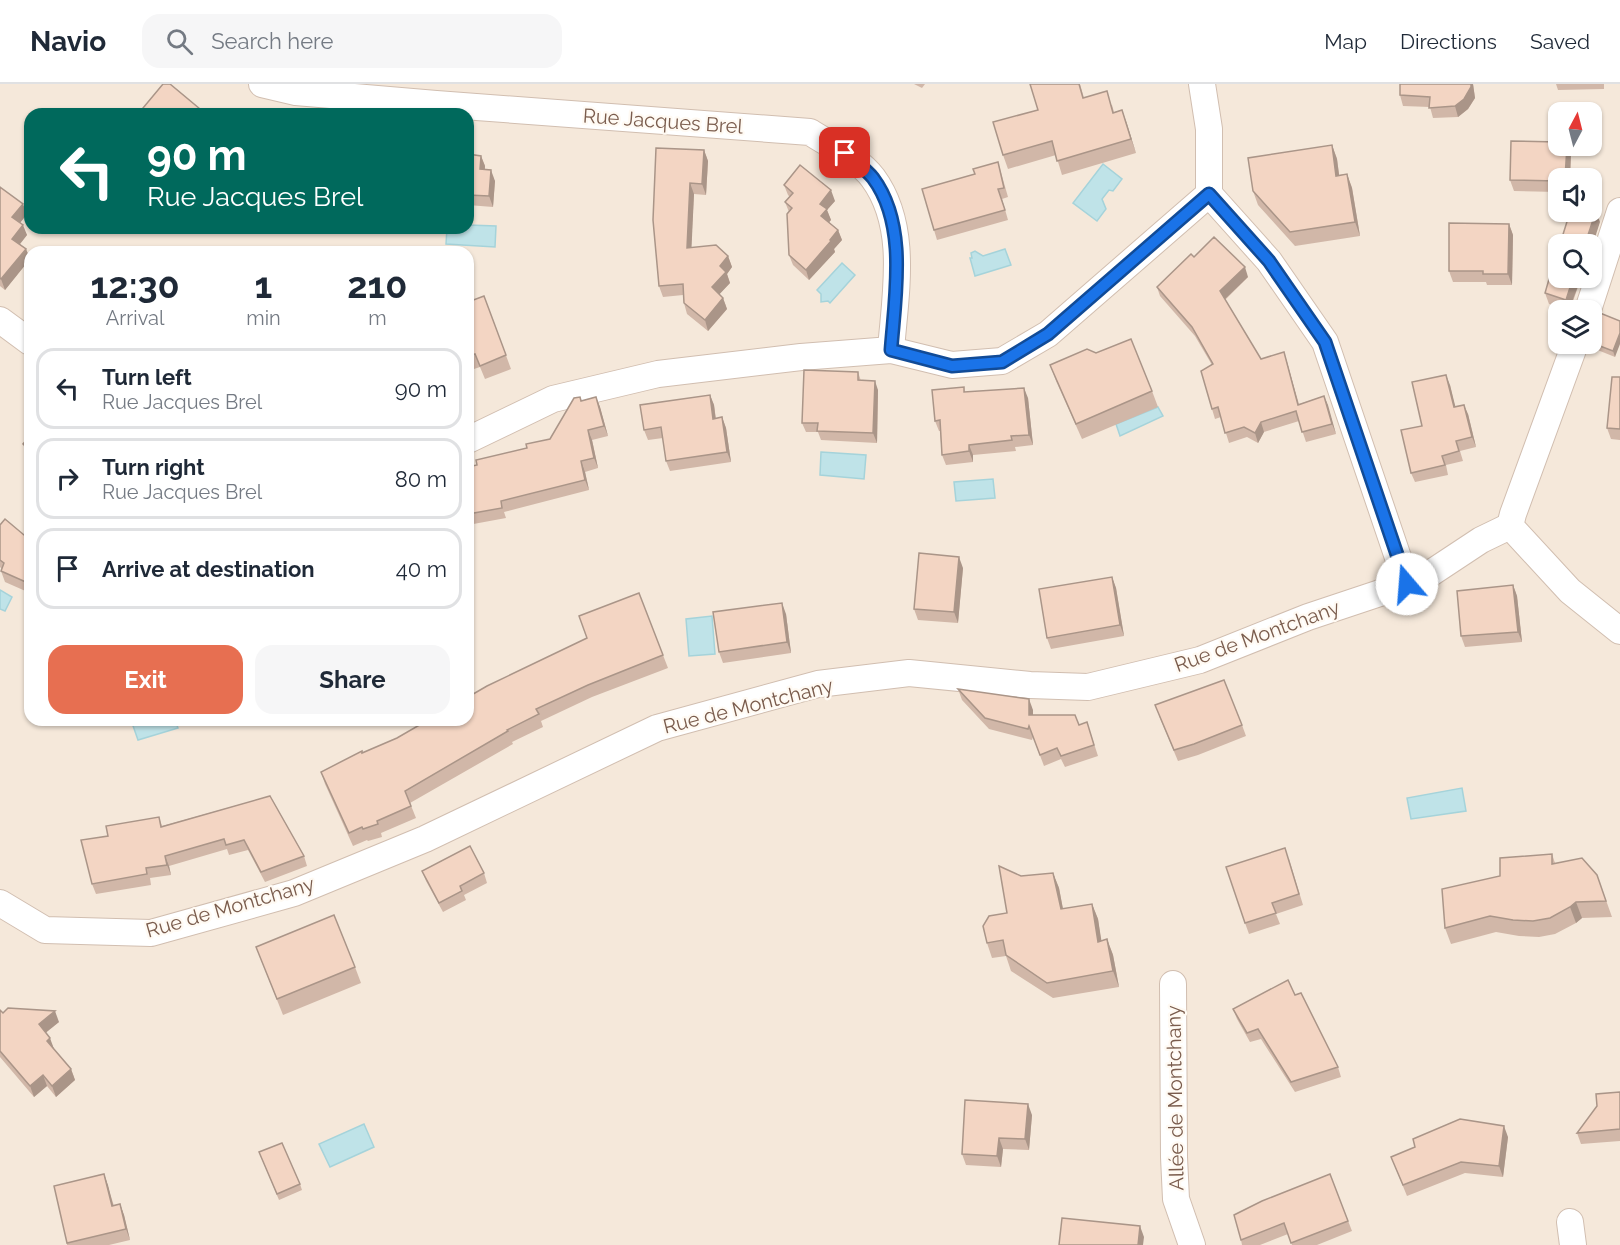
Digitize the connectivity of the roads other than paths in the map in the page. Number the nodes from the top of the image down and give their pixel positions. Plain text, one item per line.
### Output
1 (262, 84) edge
2 (1202, 84) edge
3 (1209, 194) junction
4 (1620, 211) edge
5 (1611, 268) edge
6 (1593, 300) edge
7 (0, 320) edge
8 (24, 338) edge
9 (891, 350) junction
10 (1571, 354) edge
11 (474, 437) edge
12 (1510, 526) junction
13 (1407, 584) junction
14 (1620, 631) edge
15 (0, 903) edge
16 (1173, 984) dead end
17 (1192, 1245) edge

1 - 9 street, Rue Jacques Brel
2 - 3 street
3 - 9 street
3 - 13 street
4 - 5 street
5 - 6 street
7 - 8 street
9 - 11 street
10 - 12 street
12 - 13 street, Rue de Montchany
12 - 14 street
13 - 15 street, Rue de Montchany
16 - 17 street, Allée de Montchany

